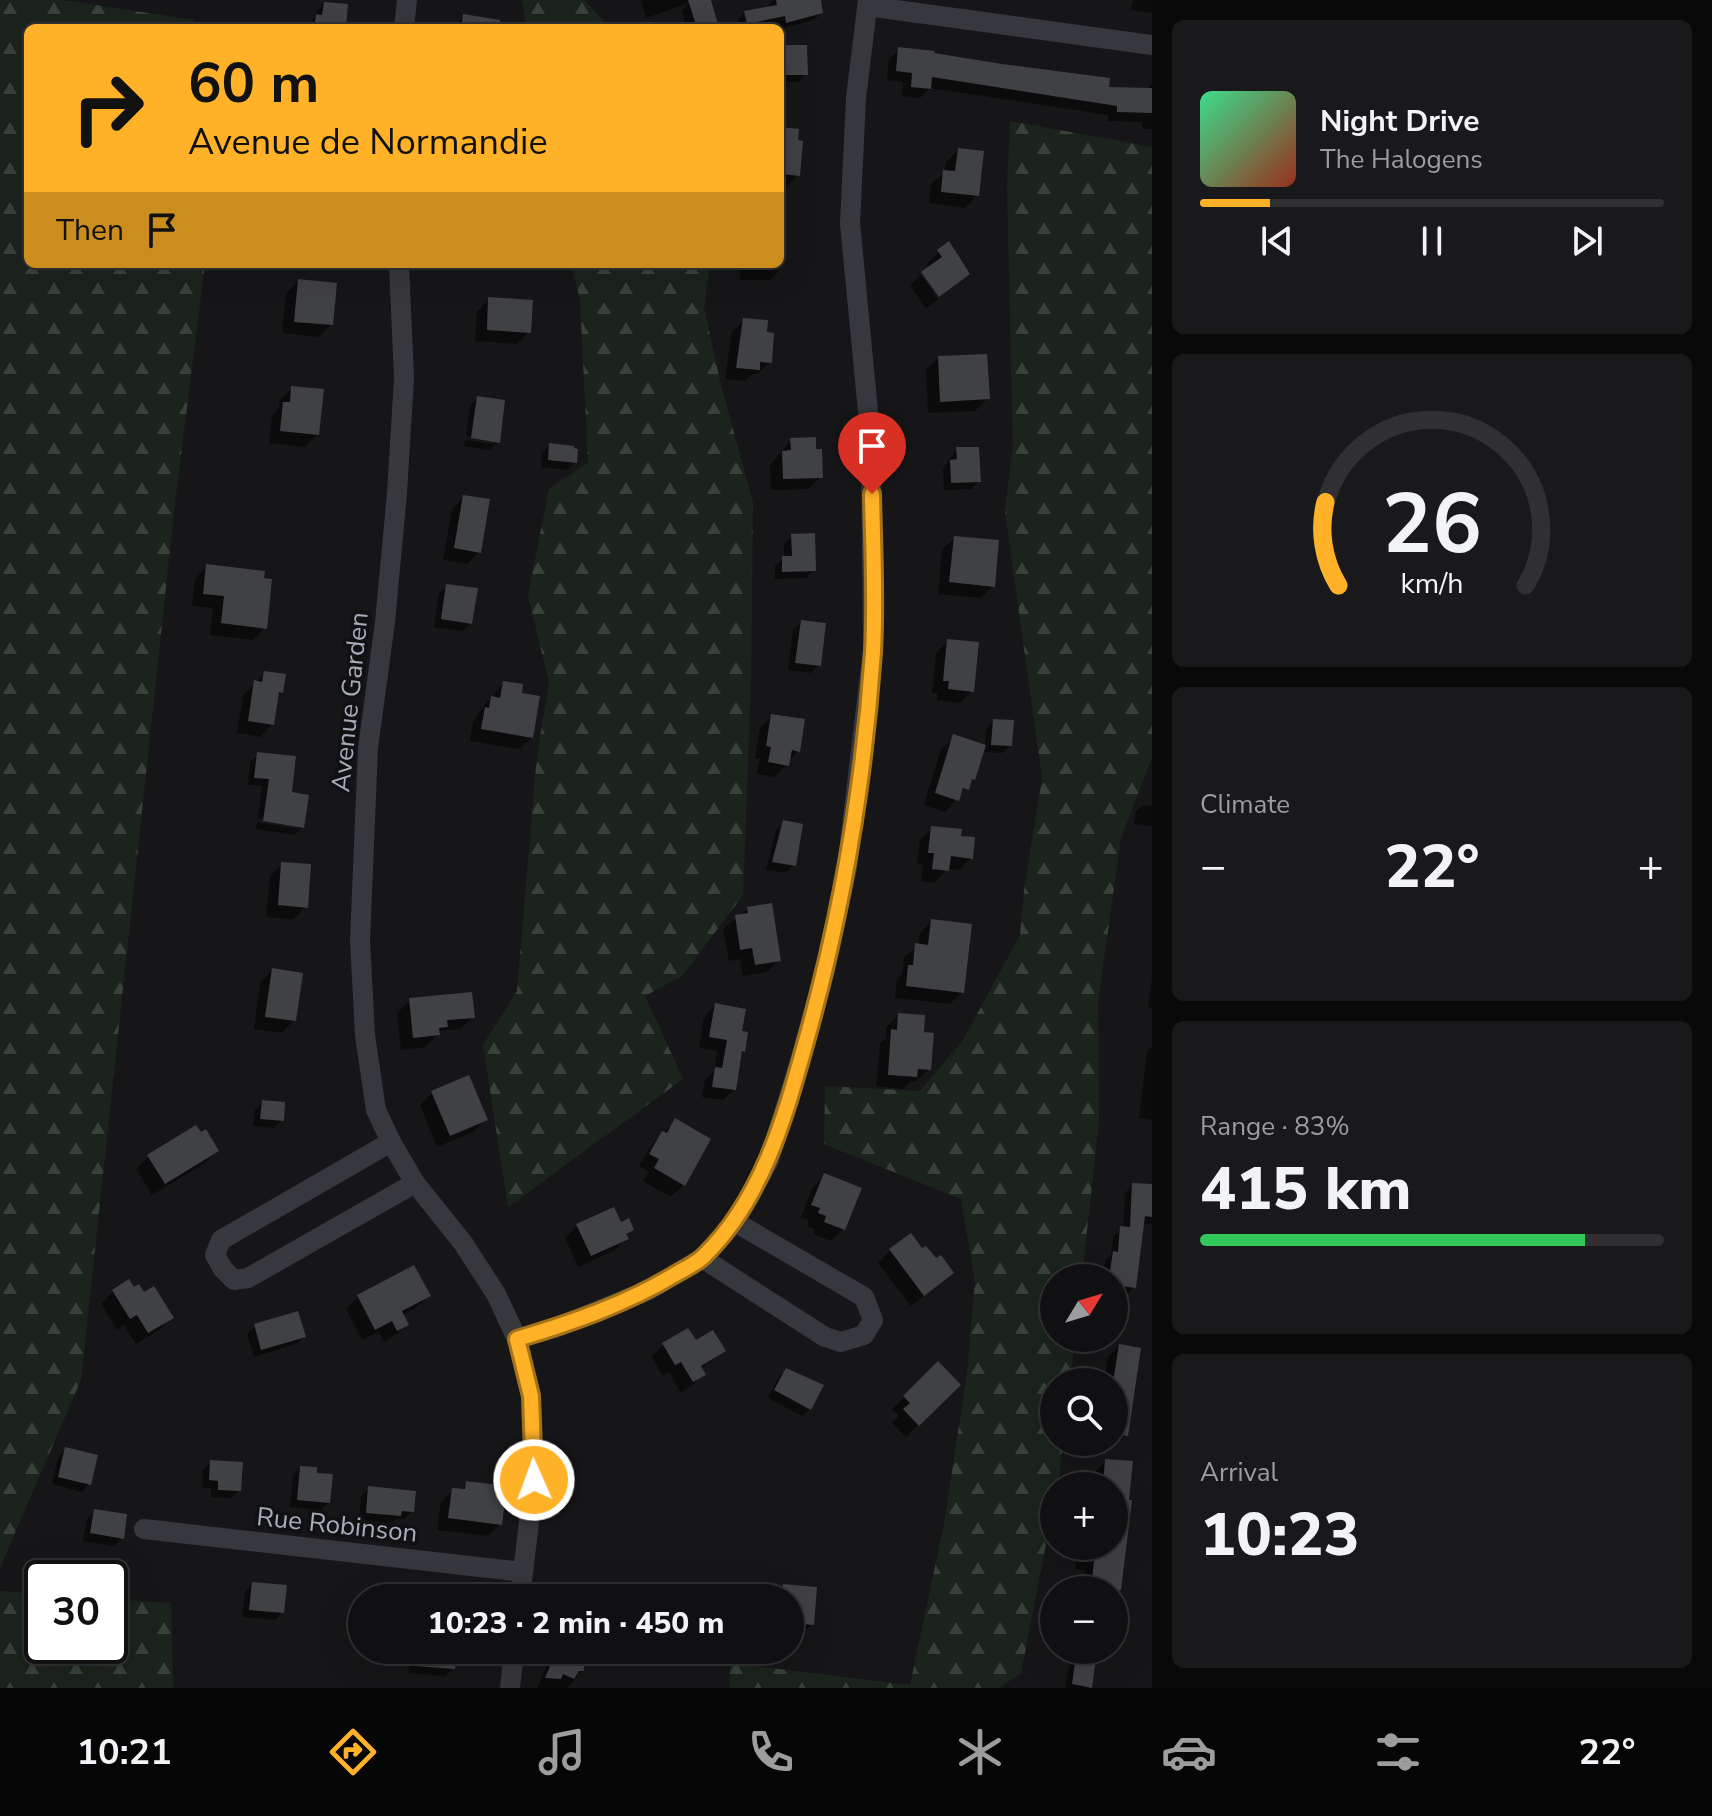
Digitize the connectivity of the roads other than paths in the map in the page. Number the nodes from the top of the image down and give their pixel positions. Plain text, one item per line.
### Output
1 (407, 0) edge
2 (868, 3) edge
3 (404, 24) edge
4 (1152, 45) edge
5 (399, 268) edge
6 (391, 1142) junction
7 (415, 1183) junction
8 (735, 1222) junction
9 (702, 1258) junction
10 (517, 1339) junction
11 (144, 1529) dead end
12 (523, 1572) junction
13 (522, 1584) edge
14 (513, 1664) edge
15 (510, 1688) edge

1 - 3 street
2 - 4 street
2 - 8 street
5 - 6 street, Avenue Garden
6 - 7 street, Avenue Garden
6 - 7 street
7 - 10 street, Avenue Garden
8 - 9 street
8 - 9 street
9 - 10 street
10 - 12 street, Avenue Garden
11 - 12 street, Rue Robinson
12 - 13 street, Avenue Garden
14 - 15 street

